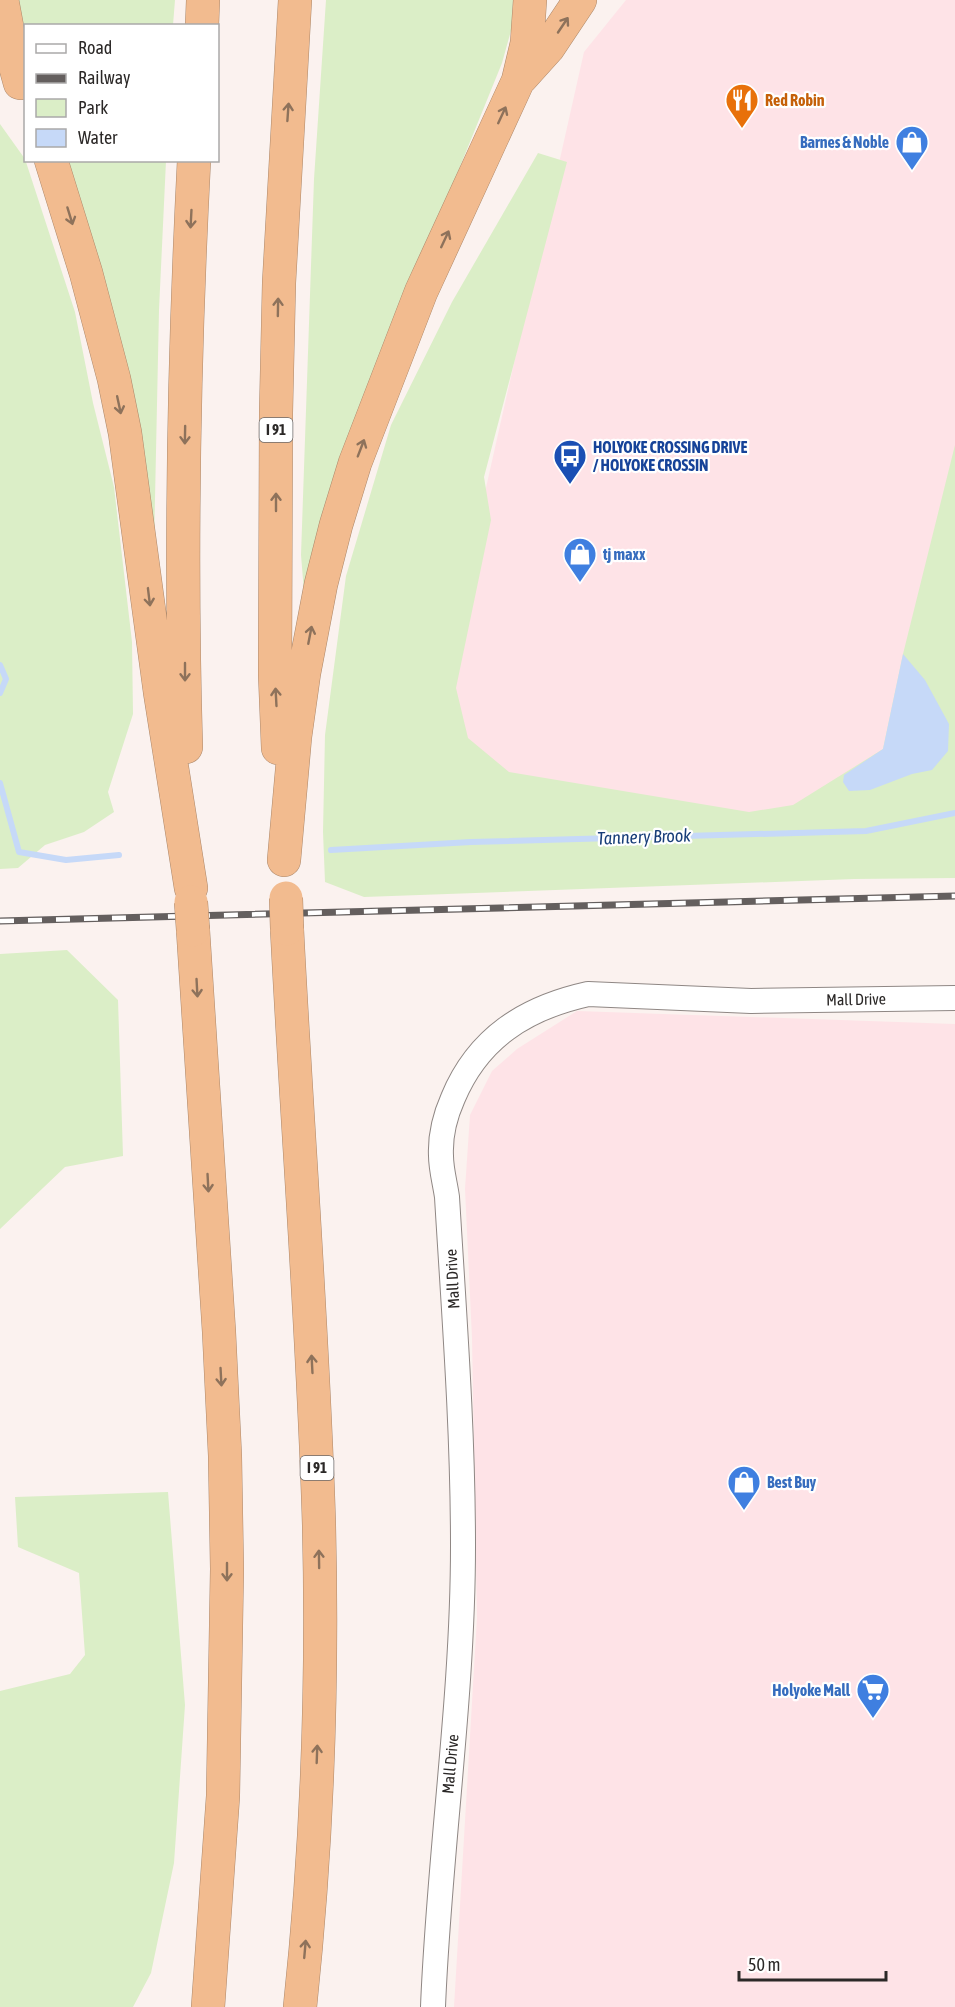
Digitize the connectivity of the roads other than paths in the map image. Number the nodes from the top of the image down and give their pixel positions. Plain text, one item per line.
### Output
1 (2, 0) edge
2 (203, 0) edge
3 (295, 0) edge
4 (530, 0) edge
5 (580, 0) edge
6 (202, 24) edge
7 (0, 46) edge
8 (518, 81) junction
9 (23, 89) edge
10 (52, 162) edge
11 (194, 162) edge
12 (284, 860) junction
13 (192, 906) junction
14 (955, 998) edge
15 (208, 2007) edge
16 (300, 2007) edge
17 (433, 2007) edge

1 - 9 highway
2 - 6 highway
12 -> 3 highway, I 91
4 - 8 highway
8 -> 5 highway
7 - 9 highway
12 -> 8 highway
10 -> 13 highway
11 -> 13 highway
16 -> 12 highway, I 91
13 -> 15 highway
14 - 17 street, Mall Drive

